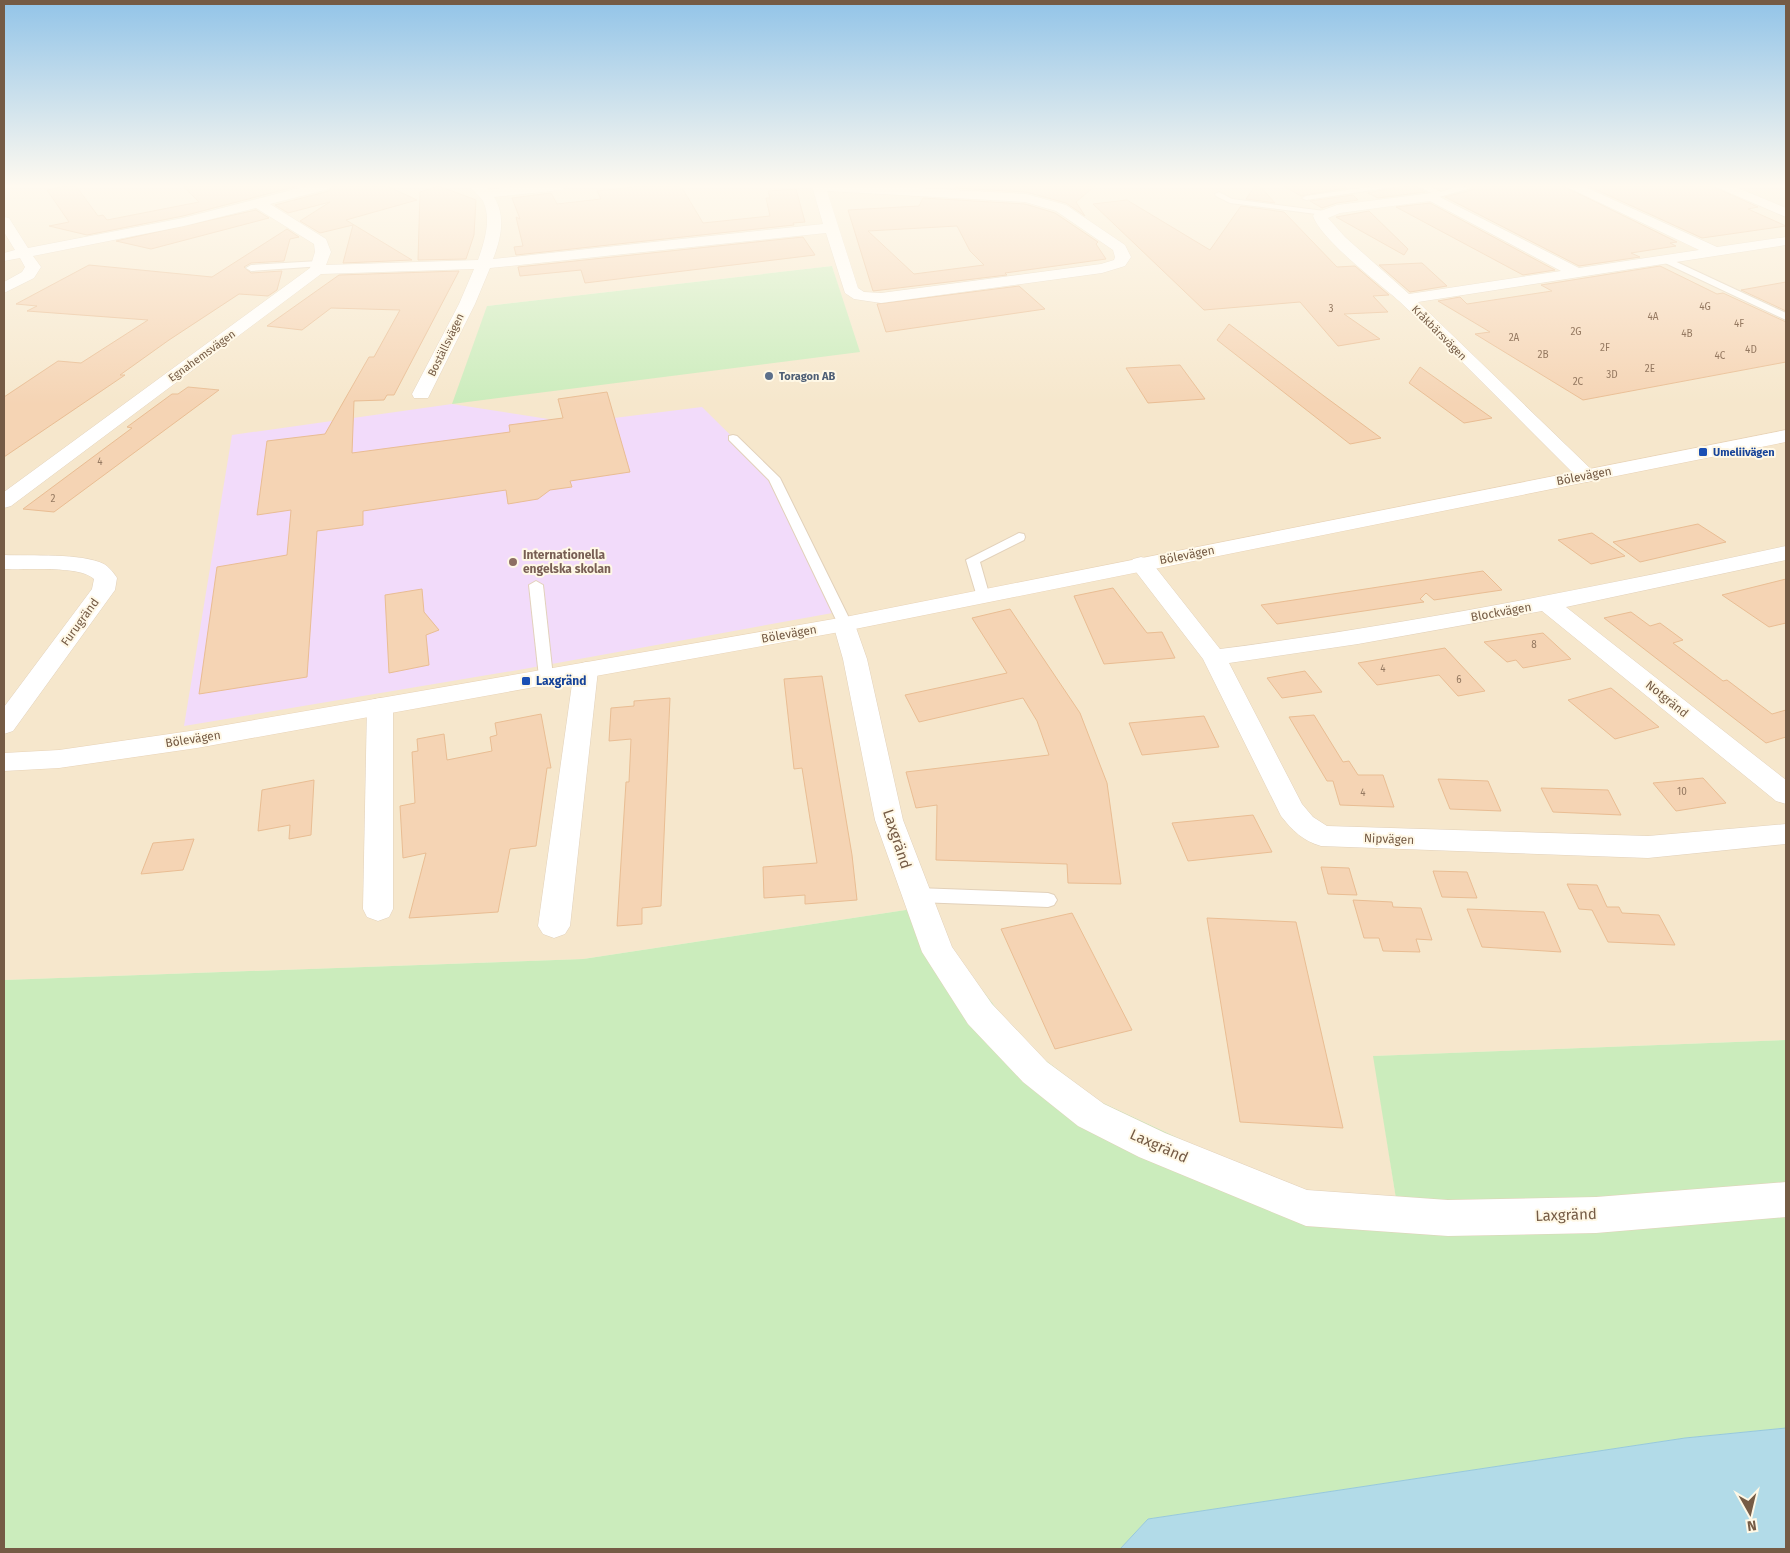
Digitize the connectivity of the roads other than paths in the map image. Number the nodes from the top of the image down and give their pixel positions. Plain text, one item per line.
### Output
1 (28, 258) edge
2 (320, 258) edge
3 (486, 258) edge
4 (538, 258) edge
5 (841, 258) edge
6 (1122, 258) edge
7 (1362, 258) edge
8 (1551, 258) edge
9 (1676, 258) edge
10 (1666, 260) junction
11 (485, 264) junction
12 (318, 267) junction
13 (251, 268) dead end
14 (1578, 273) junction
15 (4, 288) edge
16 (1406, 300) junction
17 (1786, 316) edge
18 (421, 394) dead end
19 (1786, 436) edge
20 (733, 438) dead end
21 (1587, 476) junction
22 (4, 502) edge
23 (1019, 537) dead end
24 (1786, 553) edge
25 (4, 562) edge
26 (1141, 564) junction
27 (536, 585) dead end
28 (983, 597) junction
29 (1548, 604) junction
30 (845, 624) junction
31 (1214, 657) junction
32 (586, 670) junction
33 (546, 677) junction
34 (380, 706) junction
35 (4, 725) edge
36 (4, 762) edge
37 (1786, 794) edge
38 (1786, 834) edge
39 (917, 895) junction
40 (1048, 900) dead end
41 (378, 909) dead end
42 (554, 926) dead end
43 (1786, 1200) edge

1 - 15 street
2 - 12 street
3 - 11 street, Boställsvägen
4 - 11 street
5 - 6 street
7 - 16 street, Kråkbärsvägen
8 - 14 street
9 - 10 street
10 - 14 street
10 - 17 lane
11 - 12 street
11 - 18 street, Boställsvägen
12 - 13 lane
12 - 22 street, Egnahemsvägen
14 - 16 street
16 - 21 street, Kråkbärsvägen
19 - 21 street, Bölevägen
20 - 30 lane
21 - 26 street, Bölevägen
23 - 28 lane
24 - 29 street, Blockvägen
25 - 35 street, Furugränd
26 - 28 street, Bölevägen
26 - 31 street, Nipvägen
27 - 33 lane
28 - 30 street, Bölevägen
29 - 31 street, Blockvägen
29 - 37 street, Notgränd
30 - 32 street, Bölevägen
30 - 39 street, Laxgränd
31 - 38 street, Nipvägen
32 - 33 street, Bölevägen
32 - 42 street
33 - 34 street, Bölevägen
34 - 36 street, Bölevägen
34 - 41 street
39 - 40 lane
39 - 43 street, Laxgränd

